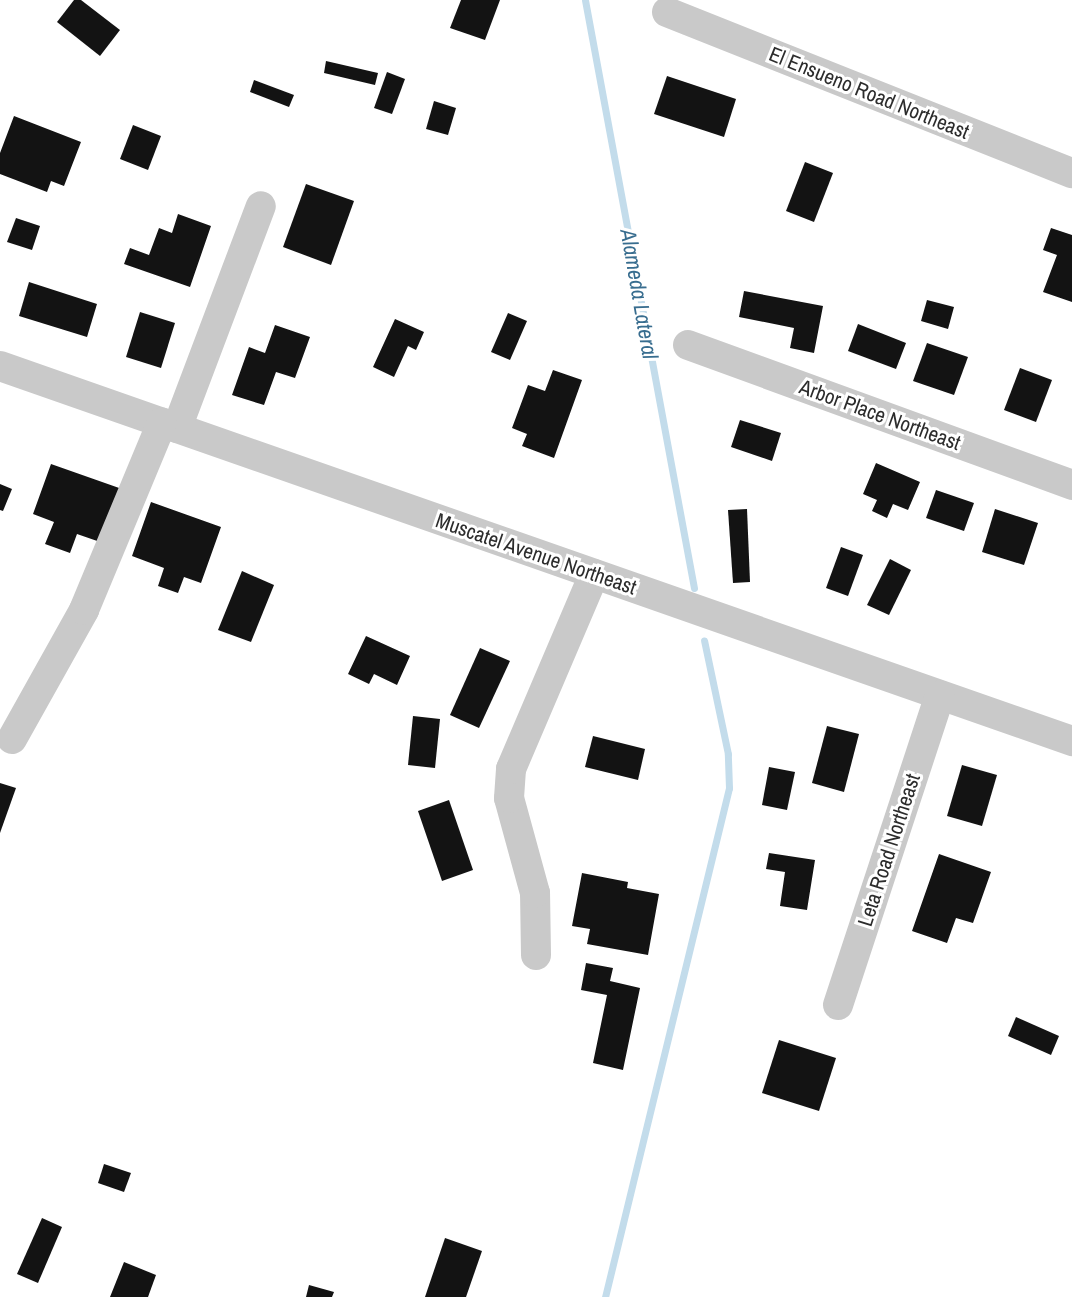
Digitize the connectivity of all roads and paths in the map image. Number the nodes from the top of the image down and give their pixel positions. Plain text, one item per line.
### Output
1 (667, 12) dead end
2 (1072, 173) edge
3 (261, 206) dead end
4 (688, 345) dead end
5 (0, 366) edge
6 (170, 426) junction
7 (1072, 485) edge
8 (594, 574) junction
9 (940, 695) junction
10 (12, 739) dead end
11 (1072, 741) edge
12 (536, 955) dead end
13 (838, 1005) dead end

1 - 2 street, El Ensueno Road Northeast
3 - 6 street
4 - 7 street, Arbor Place Northeast
5 - 6 street, Muscatel Avenue Northeast
6 - 8 street, Muscatel Avenue Northeast
6 - 10 street
8 - 9 street, Muscatel Avenue Northeast
8 - 12 street
9 - 11 street, Muscatel Avenue Northeast
9 - 13 street, Leta Road Northeast

